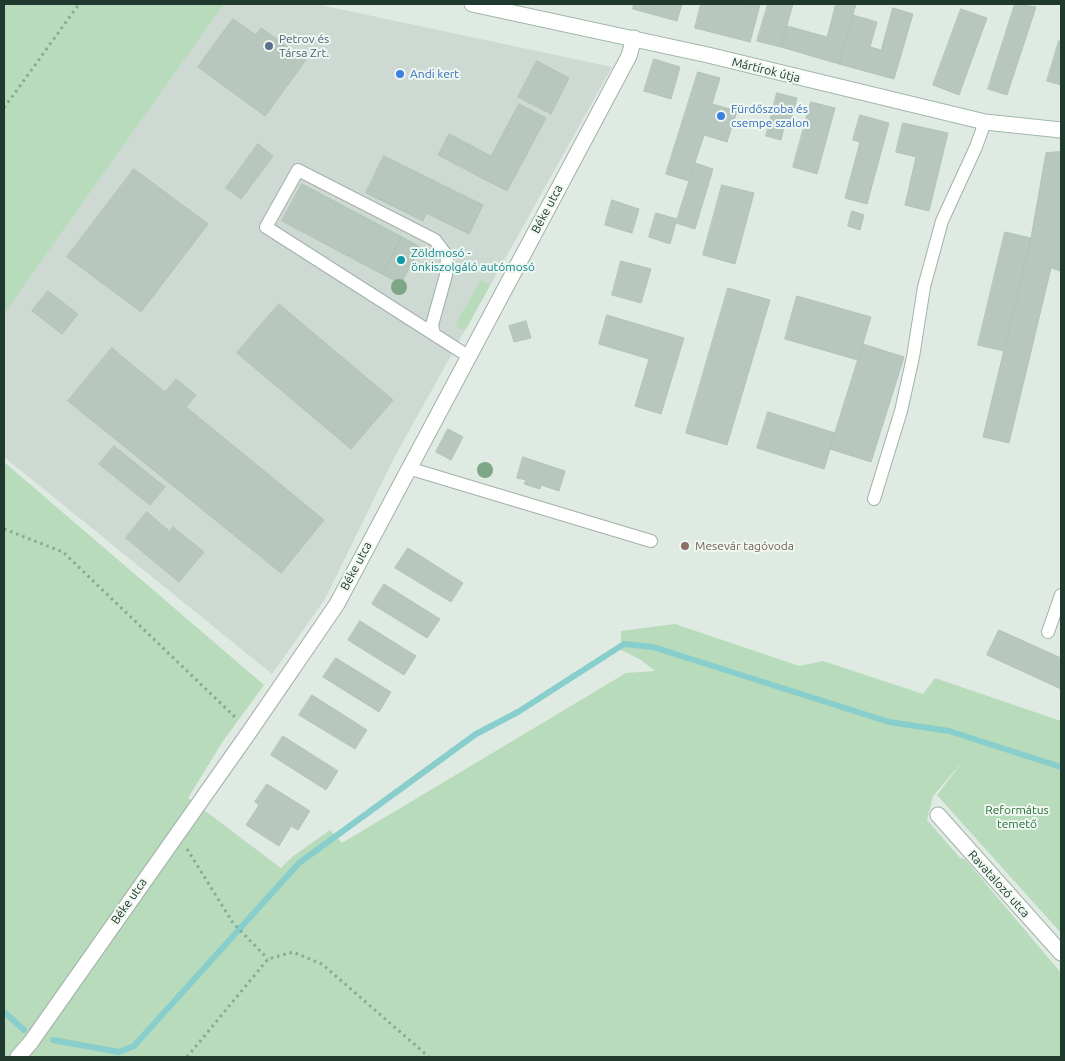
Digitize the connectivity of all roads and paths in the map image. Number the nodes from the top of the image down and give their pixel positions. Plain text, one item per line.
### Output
1 (79, 4) edge
2 (472, 4) edge
3 (634, 38) junction
4 (4, 108) edge
5 (985, 122) junction
6 (1061, 130) edge
7 (434, 334) junction
8 (468, 356) junction
9 (408, 468) junction
10 (874, 499) dead end
11 (4, 529) edge
12 (651, 541) dead end
13 (1061, 595) edge
14 (1048, 632) dead end
15 (250, 732) junction
16 (938, 816) dead end
17 (177, 834) junction
18 (1061, 953) edge
19 (268, 959) junction
20 (18, 1057) edge
21 (187, 1057) edge
22 (429, 1057) edge

1 - 4 path
2 - 3 street, Mártírok útja
3 - 5 street, Mártírok útja
3 - 8 street, Béke utca
5 - 6 street, Mártírok útja
5 - 10 lane
7 - 7 lane
7 - 8 lane
8 - 9 street, Béke utca
9 - 12 lane
9 - 15 street, Béke utca
11 - 15 path
13 - 14 lane
15 - 17 street, Béke utca
16 - 18 street, Ravatalozó utca
17 - 19 path
17 - 20 street, Béke utca
19 - 21 path
19 - 22 path

